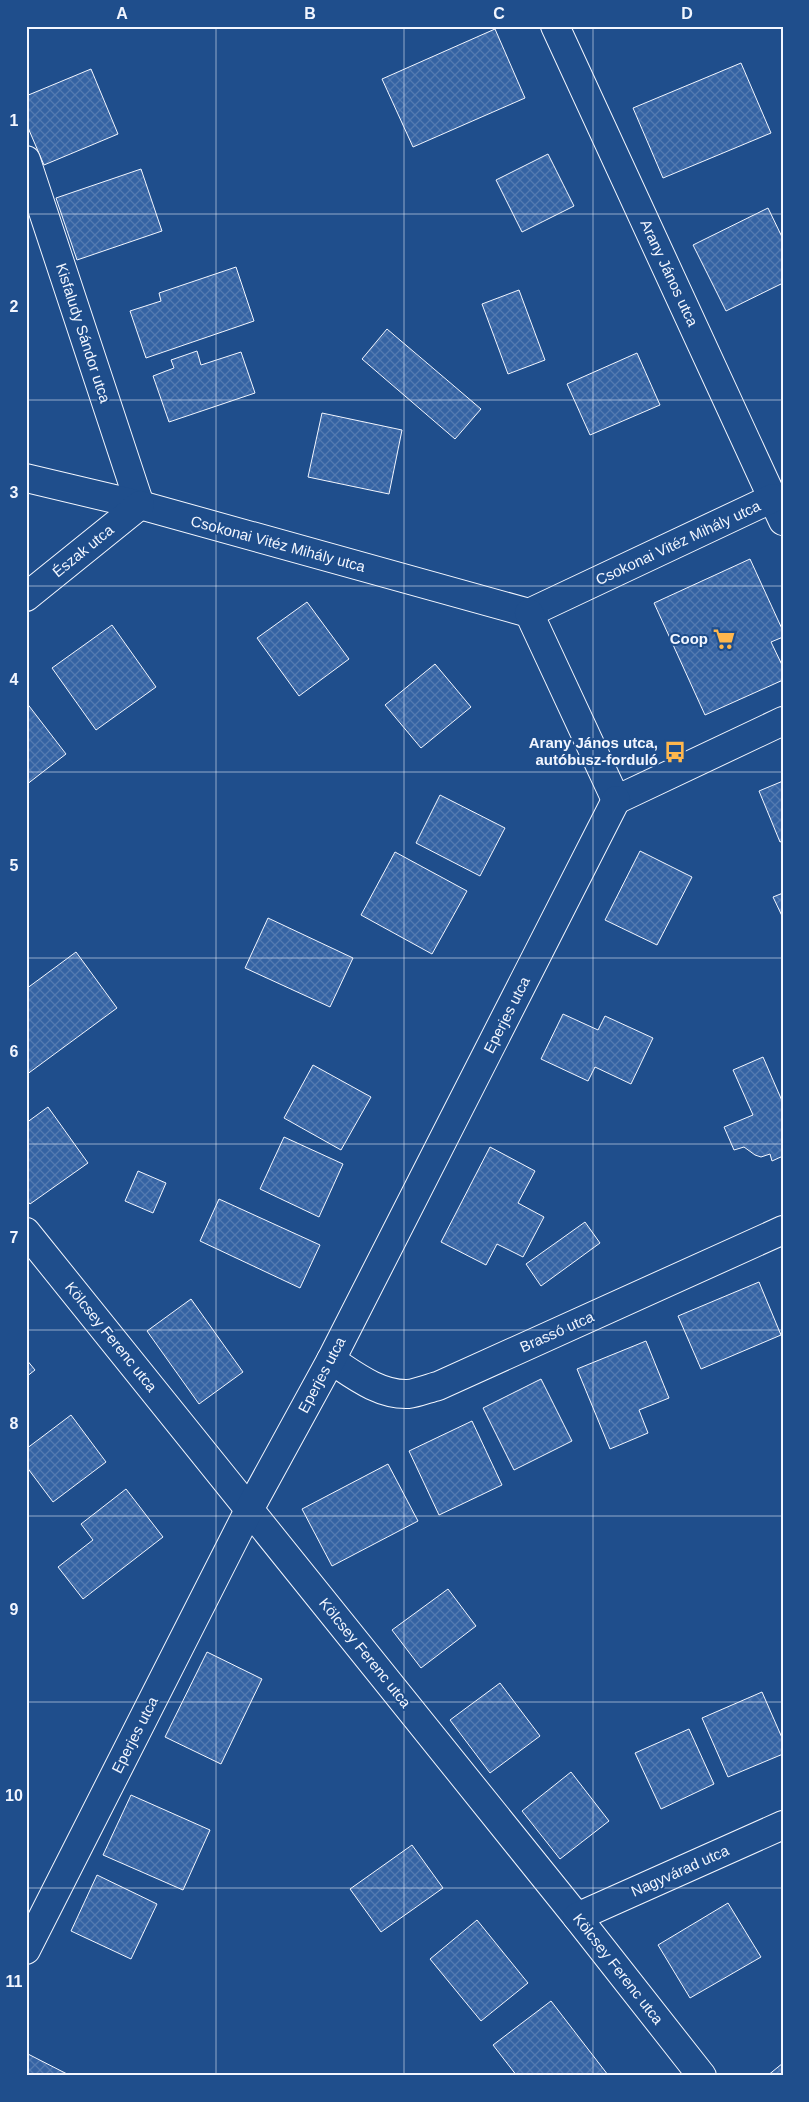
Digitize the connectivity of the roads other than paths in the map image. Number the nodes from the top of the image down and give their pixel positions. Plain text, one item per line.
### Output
1 (555, 26) edge
2 (26, 160) edge
3 (26, 478) edge
4 (140, 505) junction
5 (778, 510) edge
6 (26, 597) edge
7 (529, 613) junction
8 (783, 721) edge
9 (616, 800) junction
10 (783, 1230) edge
11 (26, 1232) edge
12 (331, 1360) junction
13 (250, 1508) junction
14 (783, 1825) edge
15 (577, 1917) junction
16 (26, 1950) edge
17 (702, 2076) edge

1 - 5 street, Arany János utca
2 - 4 street, Kisfaludy Sándor utca
3 - 4 street, Csokonai Vitéz Mihály utca
4 - 6 street, Észak utca
4 - 7 street, Csokonai Vitéz Mihály utca
5 - 7 street, Csokonai Vitéz Mihály utca
7 - 9 street
8 - 9 street
9 - 12 street, Eperjes utca
10 - 12 street, Brassó utca
11 - 13 street, Kölcsey Ferenc utca
12 - 13 street, Eperjes utca
13 - 15 street, Kölcsey Ferenc utca
13 - 16 street, Eperjes utca
14 - 15 street, Nagyvárad utca
15 - 17 street, Kölcsey Ferenc utca

